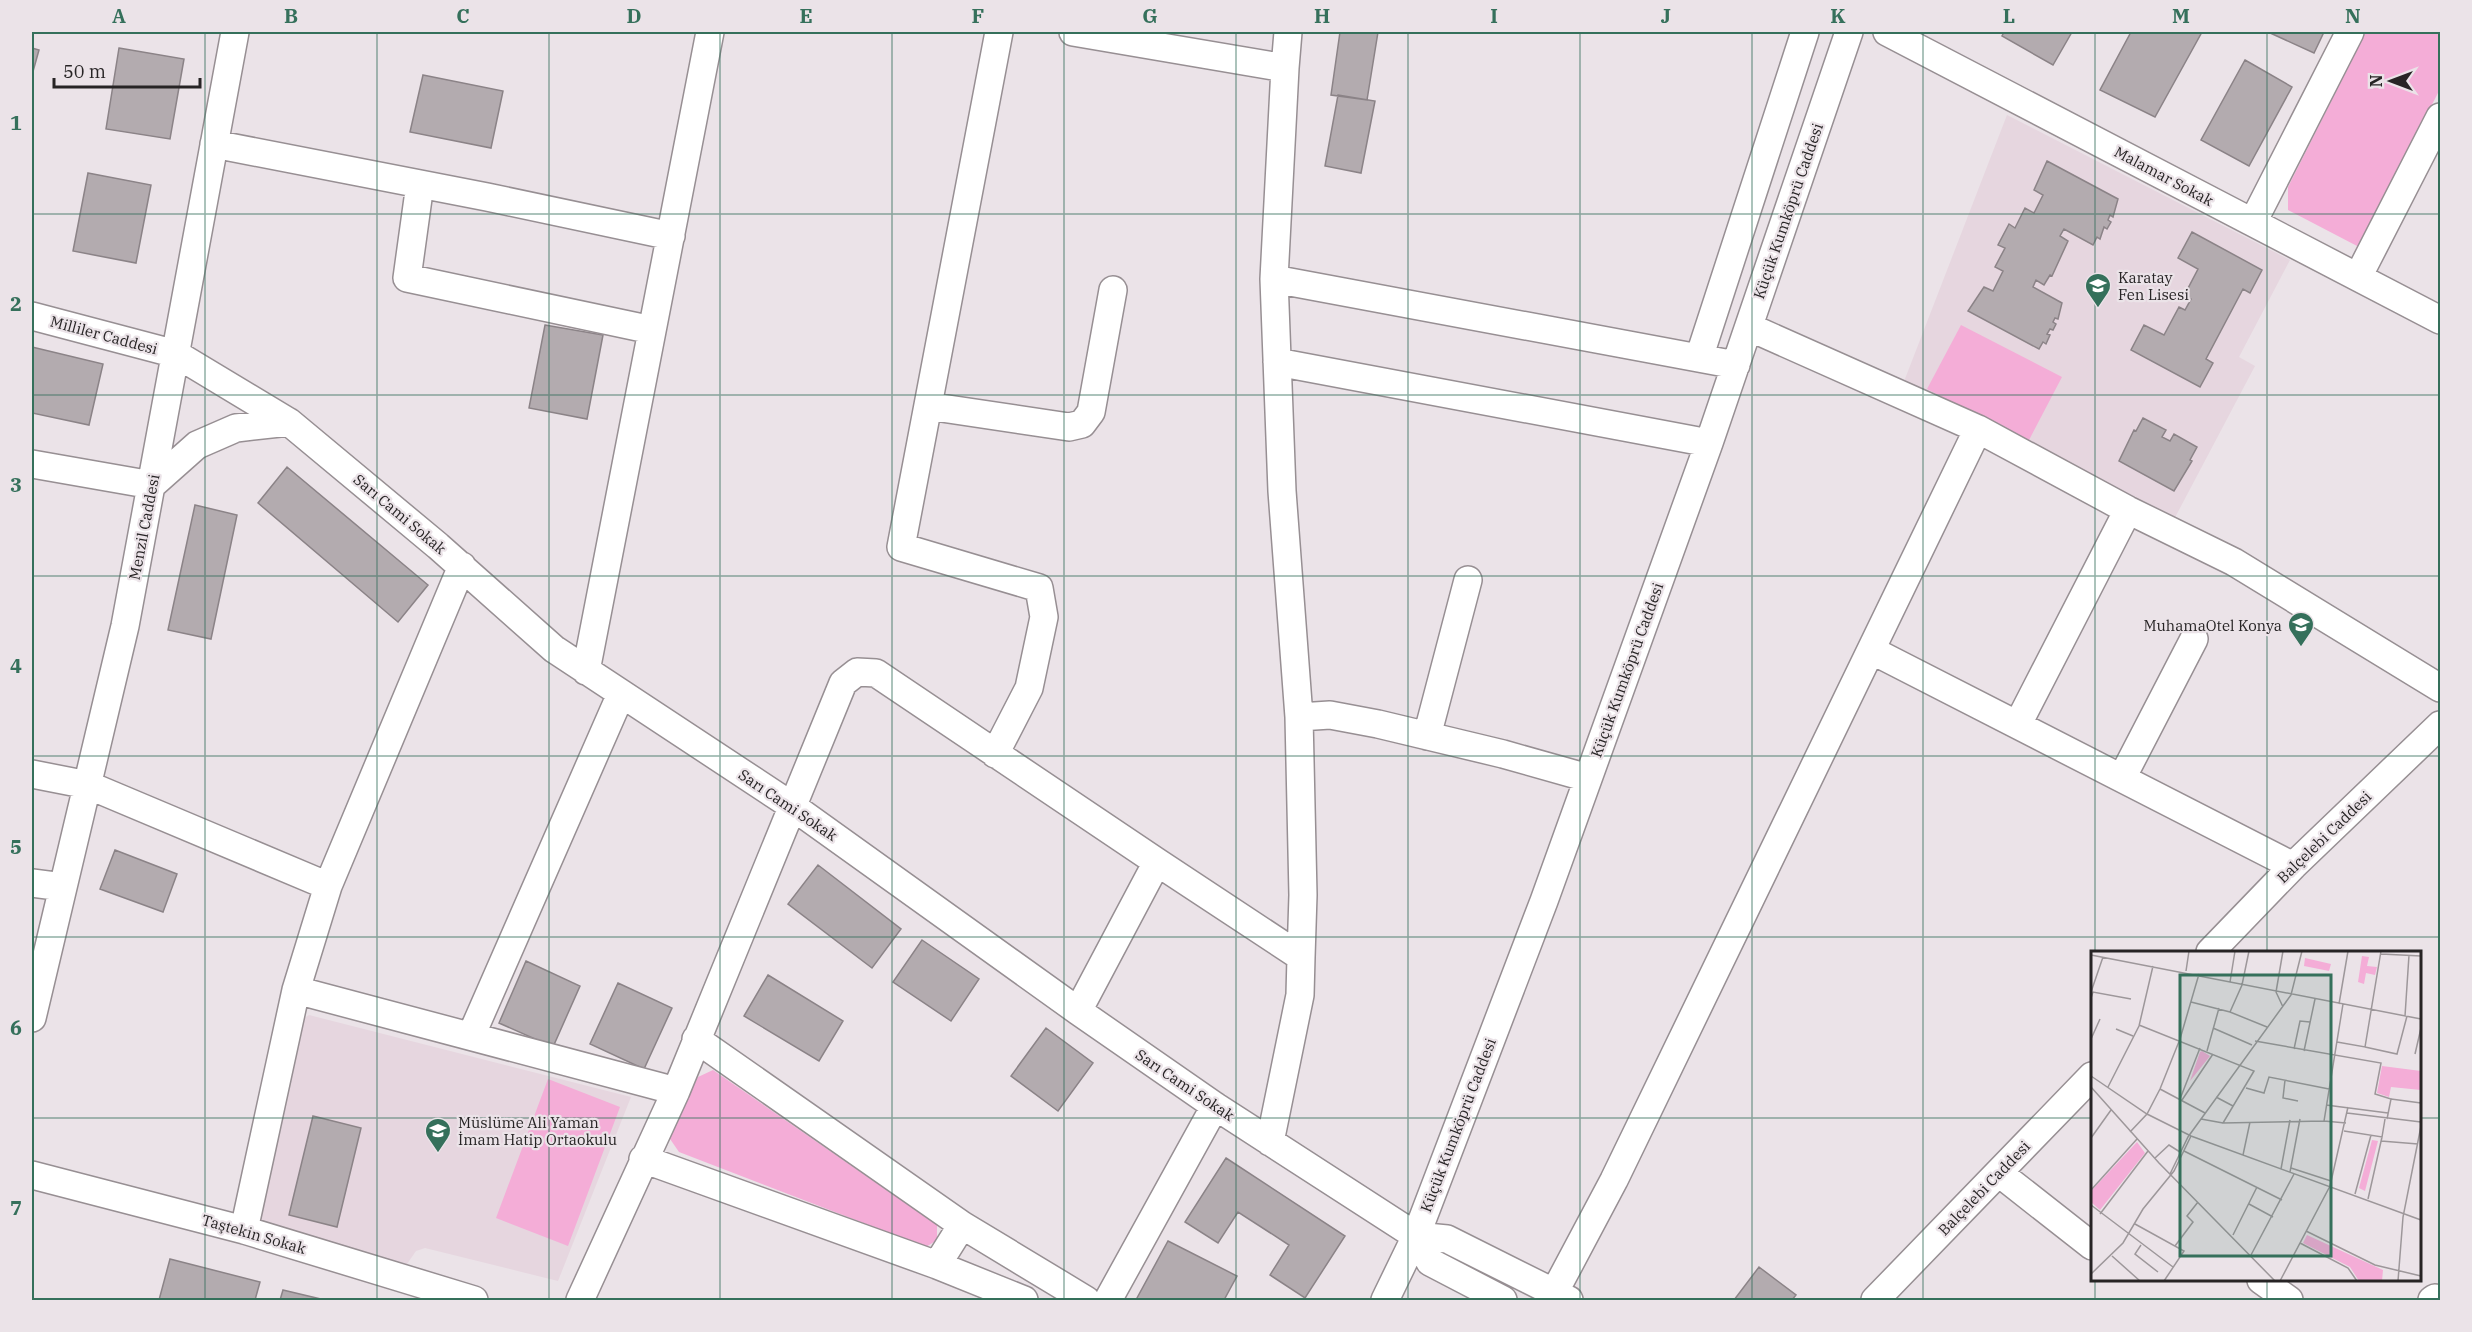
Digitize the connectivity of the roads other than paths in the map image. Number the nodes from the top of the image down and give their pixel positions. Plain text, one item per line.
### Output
1 (235, 32) edge
2 (710, 32) edge
3 (999, 32) edge
4 (1073, 32) edge
5 (1288, 32) edge
6 (1805, 32) edge
7 (1849, 32) edge
8 (1887, 32) edge
9 (2350, 32) edge
10 (1145, 38) edge
11 (1285, 68) junction
12 (2440, 117) edge
13 (213, 144) junction
14 (420, 184) junction
15 (2253, 222) junction
16 (671, 236) junction
17 (2358, 277) junction
18 (1274, 279) junction
19 (1113, 290) dead end
20 (32, 316) edge
21 (2440, 320) edge
22 (1749, 327) junction
23 (652, 330) junction
24 (176, 354) junction
25 (1699, 358) junction
26 (1277, 362) junction
27 (1736, 365) junction
28 (928, 406) junction
29 (289, 422) junction
30 (1978, 429) junction
31 (1709, 443) junction
32 (32, 464) edge
33 (152, 484) junction
34 (2128, 510) junction
35 (462, 566) junction
36 (1468, 580) dead end
37 (2194, 639) dead end
38 (1871, 650) junction
39 (586, 671) junction
40 (2440, 688) edge
41 (621, 694) junction
42 (1299, 717) junction
43 (2018, 724) junction
44 (2440, 725) edge
45 (1427, 736) junction
46 (995, 754) junction
47 (32, 774) edge
48 (1588, 778) junction
49 (2122, 778) junction
50 (88, 785) junction
51 (792, 806) junction
52 (1156, 862) junction
53 (2293, 866) junction
54 (32, 883) edge
55 (328, 886) junction
56 (63, 887) junction
57 (2211, 951) edge
58 (1301, 957) junction
59 (296, 990) junction
60 (1078, 1011) junction
61 (32, 1018) edge
62 (471, 1036) junction
63 (696, 1039) junction
64 (2091, 1077) edge
65 (675, 1091) junction
66 (1215, 1106) junction
67 (1270, 1142) junction
68 (643, 1159) junction
69 (1999, 1173) junction
70 (32, 1175) edge
71 (962, 1225) junction
72 (244, 1230) junction
73 (1416, 1236) junction
74 (2091, 1245) edge
75 (937, 1265) junction
76 (2262, 1281) edge
77 (1561, 1297) edge
78 (474, 1300) edge
79 (580, 1300) edge
80 (1024, 1300) edge
81 (1086, 1300) edge
82 (1108, 1300) edge
83 (1385, 1300) edge
84 (1503, 1300) edge
85 (1875, 1300) edge
86 (2289, 1300) edge
87 (2432, 1300) edge
88 (2440, 1300) edge

1 - 13 street, Menzil Caddesi
2 - 16 street
3 - 28 street
4 - 10 street
5 - 11 street
6 - 25 street
7 - 22 street, Küçük Kumköprü Caddesi
8 - 15 street, Malamar Sokak
9 - 15 street
10 - 11 street
11 - 18 street
12 - 17 street
13 - 14 street
13 - 24 street, Menzil Caddesi
14 - 16 street
14 - 23 street
15 - 17 street, Malamar Sokak
16 - 23 street
17 - 21 street, Malamar Sokak
18 - 25 street
18 - 26 street
19 - 28 street
20 - 24 street, Milliler Caddesi
22 - 27 street, Küçük Kumköprü Caddesi
22 - 30 street
23 - 39 street
24 - 29 street, Sarı Cami Sokak
24 - 33 street, Menzil Caddesi
25 - 27 street
26 - 31 street
26 - 42 street
27 - 31 street, Küçük Kumköprü Caddesi
28 - 46 street
29 - 33 street
29 - 35 street, Sarı Cami Sokak
30 - 34 street
30 - 38 street
31 - 48 street, Küçük Kumköprü Caddesi
32 - 33 street
33 - 50 street, Menzil Caddesi
34 - 40 street
34 - 43 street
35 - 39 street, Sarı Cami Sokak
35 - 55 street
36 - 45 street
37 - 49 street
38 - 43 street
38 - 77 street
39 - 41 street, Sarı Cami Sokak
41 - 51 street, Sarı Cami Sokak
41 - 62 street
42 - 45 street
42 - 58 street
43 - 49 street
44 - 53 street, Balçelebi Caddesi
45 - 48 street
46 - 51 street
46 - 52 street
47 - 50 street
48 - 73 street, Küçük Kumköprü Caddesi
49 - 53 street
50 - 55 street
50 - 56 street, Menzil Caddesi
51 - 60 street, Sarı Cami Sokak
51 - 63 street
52 - 58 street
52 - 60 street
53 - 57 street, Balçelebi Caddesi
54 - 56 street
55 - 59 street
56 - 61 street, Menzil Caddesi
58 - 67 street
59 - 62 street
59 - 72 street
60 - 66 street, Sarı Cami Sokak
62 - 65 street
63 - 65 street
63 - 71 street
64 - 69 street, Balçelebi Caddesi
65 - 68 street
66 - 67 street, Sarı Cami Sokak
66 - 82 street
67 - 73 street, Sarı Cami Sokak
68 - 75 street
68 - 79 street
69 - 74 street
69 - 85 street, Balçelebi Caddesi
70 - 72 street, Taştekin Sokak
71 - 75 street
71 - 81 street
72 - 78 street, Taştekin Sokak
73 - 77 street, Sarı Cami Sokak
73 - 83 street, Küçük Kumköprü Caddesi
73 - 84 street, Sarı Cami Sokak
75 - 80 street
76 - 86 street
87 - 88 street

